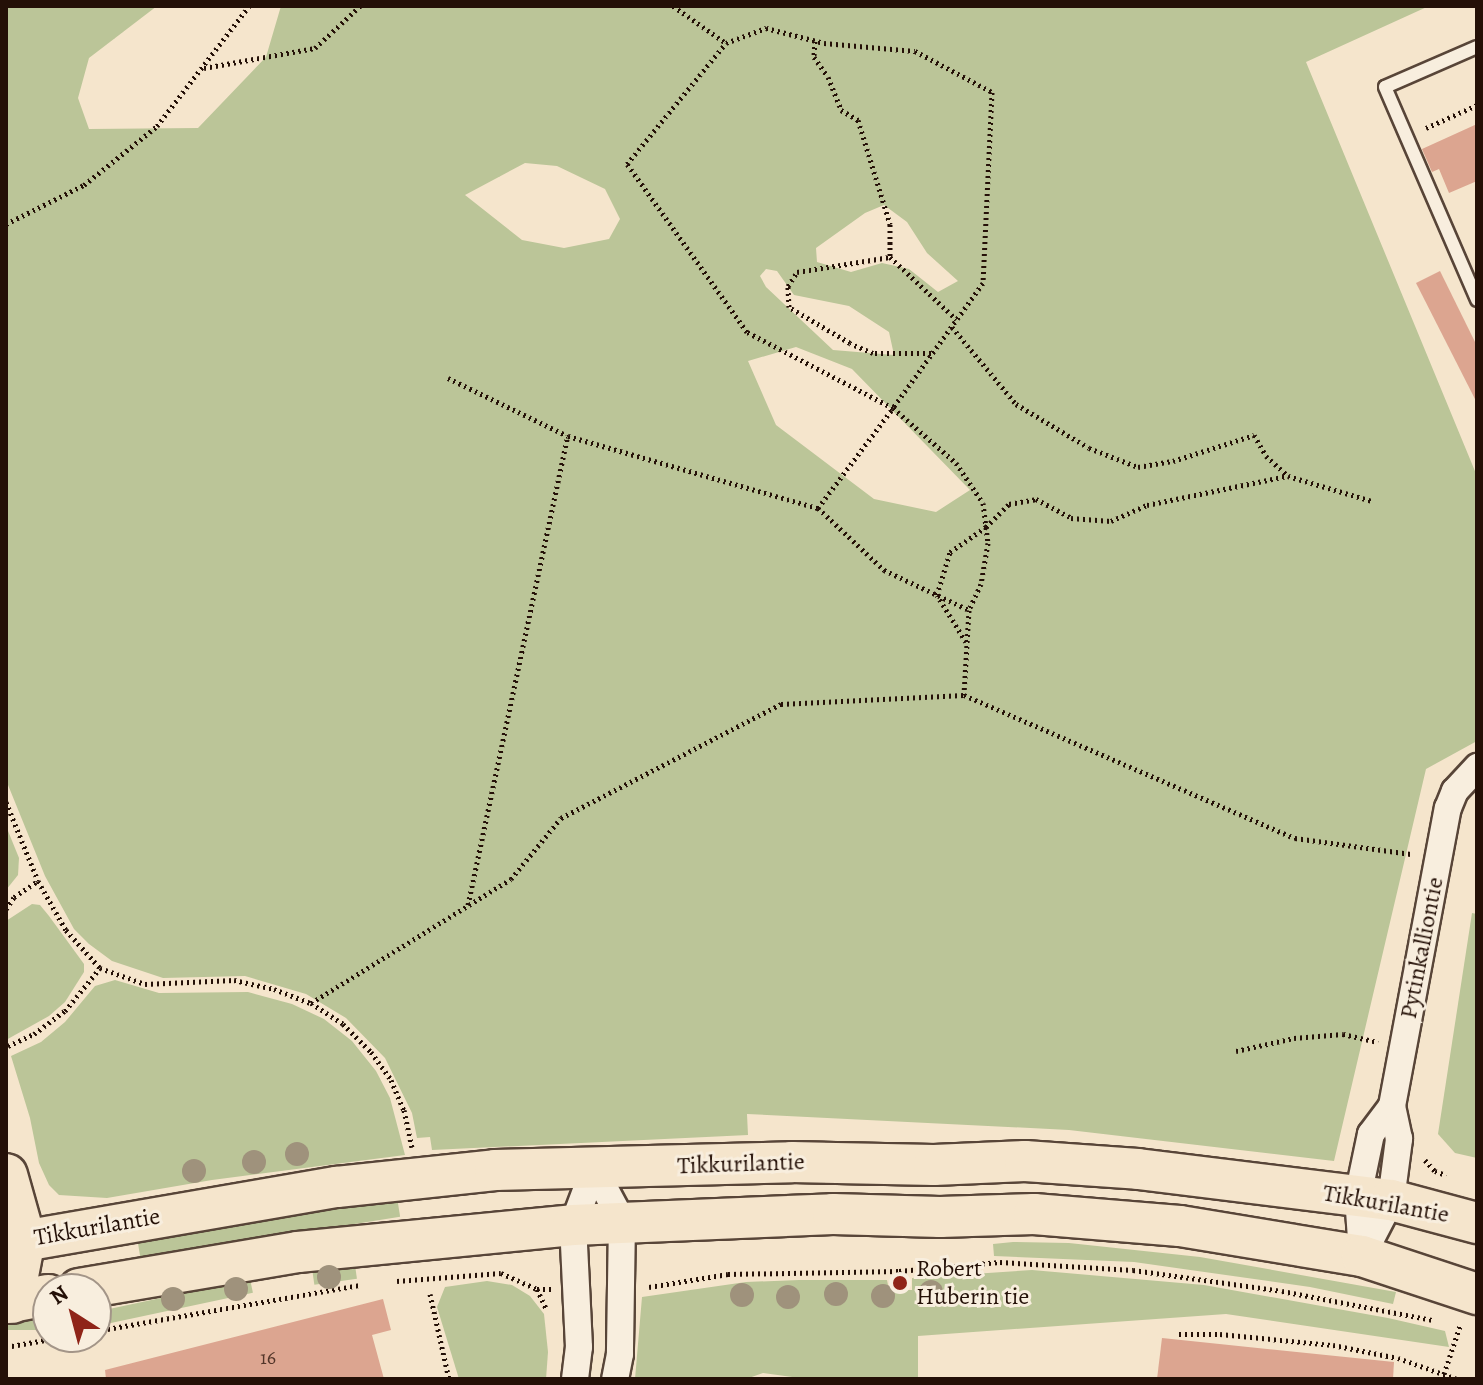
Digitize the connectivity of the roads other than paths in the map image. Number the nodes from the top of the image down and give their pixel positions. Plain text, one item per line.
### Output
1 (1477, 47) edge
2 (1477, 300) edge
3 (1477, 767) edge
4 (594, 1169) junction
5 (6, 1175) edge
6 (1374, 1198) junction
7 (622, 1221) junction
8 (1477, 1223) edge
9 (573, 1225) junction
10 (15, 1242) edge
11 (1362, 1256) junction
12 (112, 1283) edge
13 (18, 1298) edge
14 (1468, 1316) edge
15 (575, 1379) edge
16 (615, 1379) edge

1 - 2 lane
3 - 6 street, Pytinkalliontie
4 - 6 main road, Tikkurilantie
4 - 7 street
4 - 9 street
4 - 10 main road, Tikkurilantie
5 - 10 highway
6 - 8 main road, Tikkurilantie
6 - 11 street, Pytinkalliontie
7 - 9 main road
7 - 11 main road
7 - 16 street
9 - 12 main road
9 - 15 street
10 - 13 highway
11 - 14 main road

